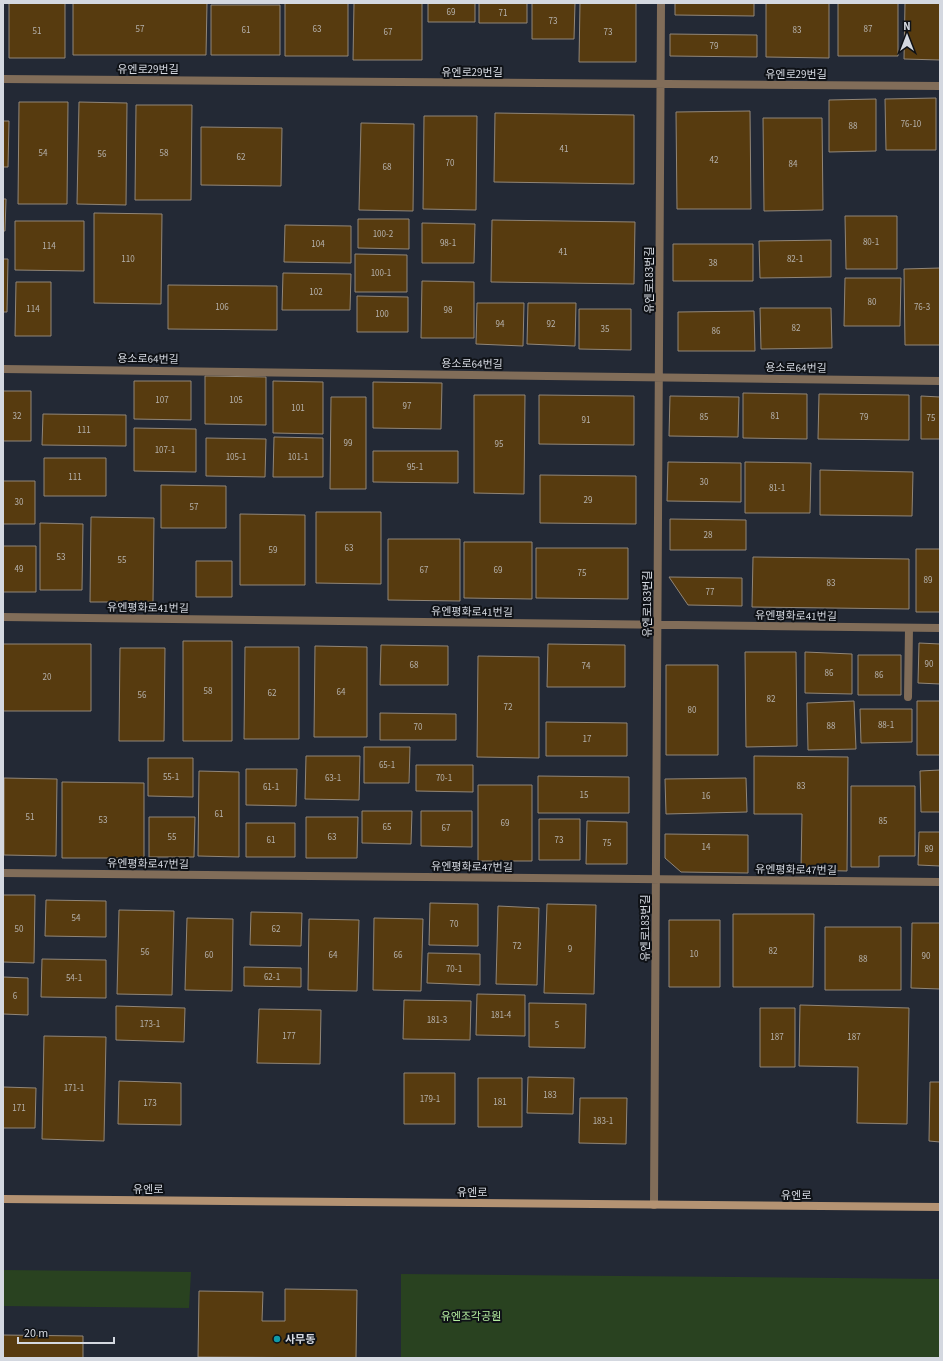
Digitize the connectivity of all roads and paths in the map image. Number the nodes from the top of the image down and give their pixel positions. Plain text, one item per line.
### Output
1 (661, 3) edge
2 (3, 79) edge
3 (661, 84) junction
4 (940, 86) edge
5 (3, 368) edge
6 (659, 377) junction
7 (940, 381) edge
8 (3, 617) edge
9 (658, 625) junction
10 (909, 628) junction
11 (940, 628) edge
12 (908, 697) dead end
13 (3, 873) edge
14 (656, 880) junction
15 (940, 882) edge
16 (3, 1199) edge
17 (654, 1205) junction
18 (940, 1207) edge

1 - 3 street, 유엔로183번길
2 - 3 street, 유엔로29번길
3 - 4 street, 유엔로29번길
3 - 6 street, 유엔로183번길
5 - 6 street, 용소로64번길
6 - 7 street, 용소로64번길
6 - 9 street, 유엔로183번길
8 - 9 street, 유엔평화로41번길
9 - 10 street, 유엔평화로41번길
9 - 14 street, 유엔로183번길
10 - 11 street, 유엔평화로41번길
10 - 12 street
13 - 14 street, 유엔평화로47번길
14 - 15 street, 유엔평화로47번길
14 - 17 street, 유엔로183번길
16 - 17 main road, 유엔로
17 - 18 main road, 유엔로

